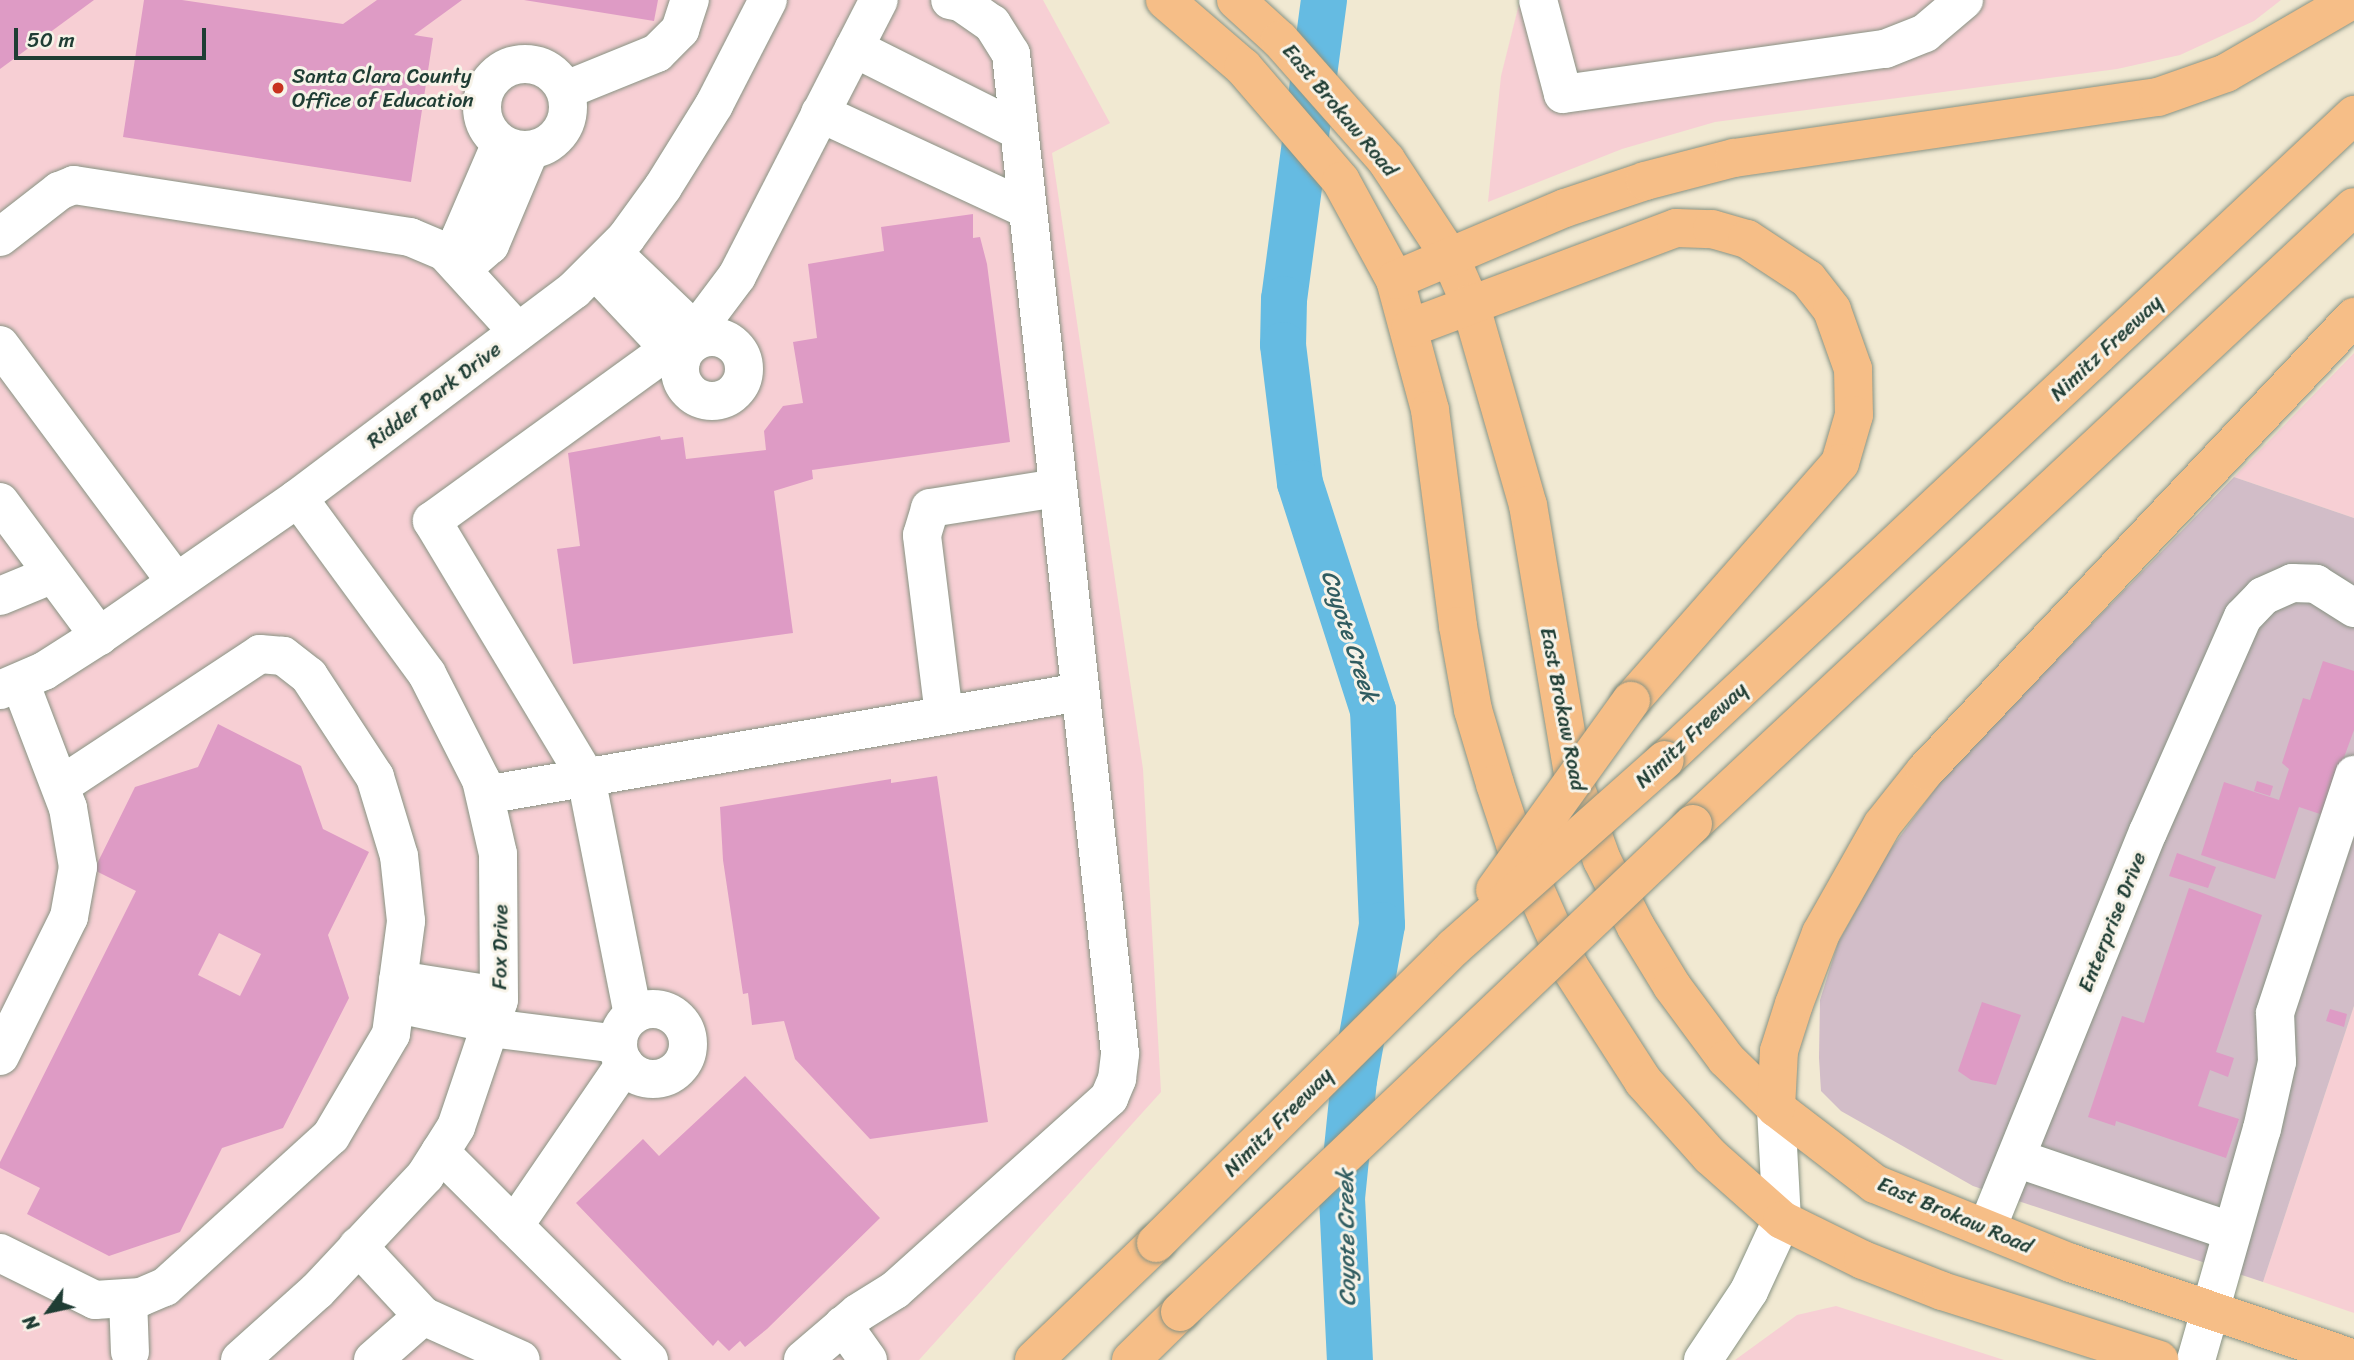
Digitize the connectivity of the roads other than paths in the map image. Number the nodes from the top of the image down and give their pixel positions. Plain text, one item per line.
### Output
1 (690, 0) edge
2 (768, 0) edge
3 (879, 0) edge
4 (950, 0) edge
5 (1165, 0) edge
6 (1236, 0) edge
7 (1538, 0) edge
8 (1964, 0) edge
9 (2352, 0) edge
10 (854, 48) junction
11 (566, 90) junction
12 (820, 114) junction
13 (2354, 115) edge
14 (1018, 131) junction
15 (516, 146) junction
16 (2354, 207) edge
17 (1025, 208) junction
18 (0, 237) edge
19 (1450, 257) junction
20 (604, 261) junction
21 (466, 264) junction
22 (1395, 280) junction
23 (1469, 303) junction
24 (2354, 317) edge
25 (1410, 328) junction
26 (518, 332) junction
27 (0, 345) edge
28 (687, 345) junction
29 (1057, 488) junction
30 (298, 498) junction
31 (0, 502) edge
32 (53, 574) junction
33 (176, 582) junction
34 (0, 596) edge
35 (2354, 608) edge
36 (99, 636) junction
37 (10, 686) edge
38 (1080, 692) junction
39 (944, 715) junction
40 (2354, 775) edge
41 (586, 777) junction
42 (61, 785) junction
43 (485, 794) junction
44 (1453, 948) junction
45 (397, 992) junction
46 (495, 1012) junction
47 (625, 1037) junction
48 (0, 1056) edge
49 (1776, 1108) junction
50 (440, 1152) junction
51 (2016, 1158) junction
52 (1782, 1220) junction
53 (514, 1226) junction
54 (1987, 1228) junction
55 (2231, 1231) junction
56 (358, 1246) junction
57 (0, 1253) edge
58 (128, 1298) junction
59 (2211, 1311) junction
60 (422, 1316) junction
61 (843, 1325) junction
62 (130, 1357) edge
63 (2354, 1359) edge
64 (240, 1360) edge
65 (373, 1360) edge
66 (521, 1360) edge
67 (649, 1360) edge
68 (803, 1360) edge
69 (868, 1360) edge
70 (1034, 1360) edge
71 (1131, 1360) edge
72 (1703, 1360) edge
73 (2159, 1360) edge
74 (2196, 1360) edge

1 - 11 street
2 - 20 street, Ridder Park Drive
3 - 10 street
4 - 14 street
5 - 22 main road
6 - 19 main road, East Brokaw Road
7 - 8 street
9 - 19 main road
10 - 12 street
10 - 14 street
11 - 15 street
11 - 15 street
12 - 17 street
12 - 28 street
13 - 44 main road, Nimitz Freeway, bridge
14 - 17 street
15 - 21 street
16 - 71 main road, bridge
17 - 29 street
18 - 21 street
19 - 22 main road
19 - 23 main road, East Brokaw Road
20 - 26 street, Ridder Park Drive
20 - 28 street
21 - 26 street
22 - 25 main road
23 - 25 main road
23 - 44 main road, bridge
23 - 49 main road, East Brokaw Road
24 - 49 main road
25 - 52 main road
26 - 30 street, Ridder Park Drive
27 - 33 street
28 - 41 street
29 - 38 street
29 - 39 street
30 - 33 street, Ridder Park Drive
30 - 43 street, Fox Drive
31 - 32 street
32 - 34 street
32 - 36 street
33 - 36 street, Ridder Park Drive
35 - 51 street, Enterprise Drive
36 - 37 street, Ridder Park Drive
37 - 42 street
38 - 39 street
38 - 61 street
39 - 41 street
40 - 55 street
41 - 43 street
41 - 47 street
42 - 45 street
42 - 48 street
43 - 46 street, Fox Drive
44 - 70 main road, Nimitz Freeway, bridge
45 - 46 street
45 - 58 street
46 - 47 street
46 - 50 street, Fox Drive
47 - 53 street
49 - 52 street
49 - 54 main road, East Brokaw Road
50 - 53 street
50 - 56 street, Fox Drive
51 - 54 street, Enterprise Drive
51 - 55 street
52 - 72 street
52 - 73 main road
53 - 67 street
54 - 59 main road, East Brokaw Road
55 - 59 street
56 - 60 street
56 - 64 street, Fox Drive
57 - 58 street
58 - 62 street
59 - 63 main road, East Brokaw Road
59 - 74 street
60 - 65 street
60 - 66 street
61 - 68 street
61 - 69 street

